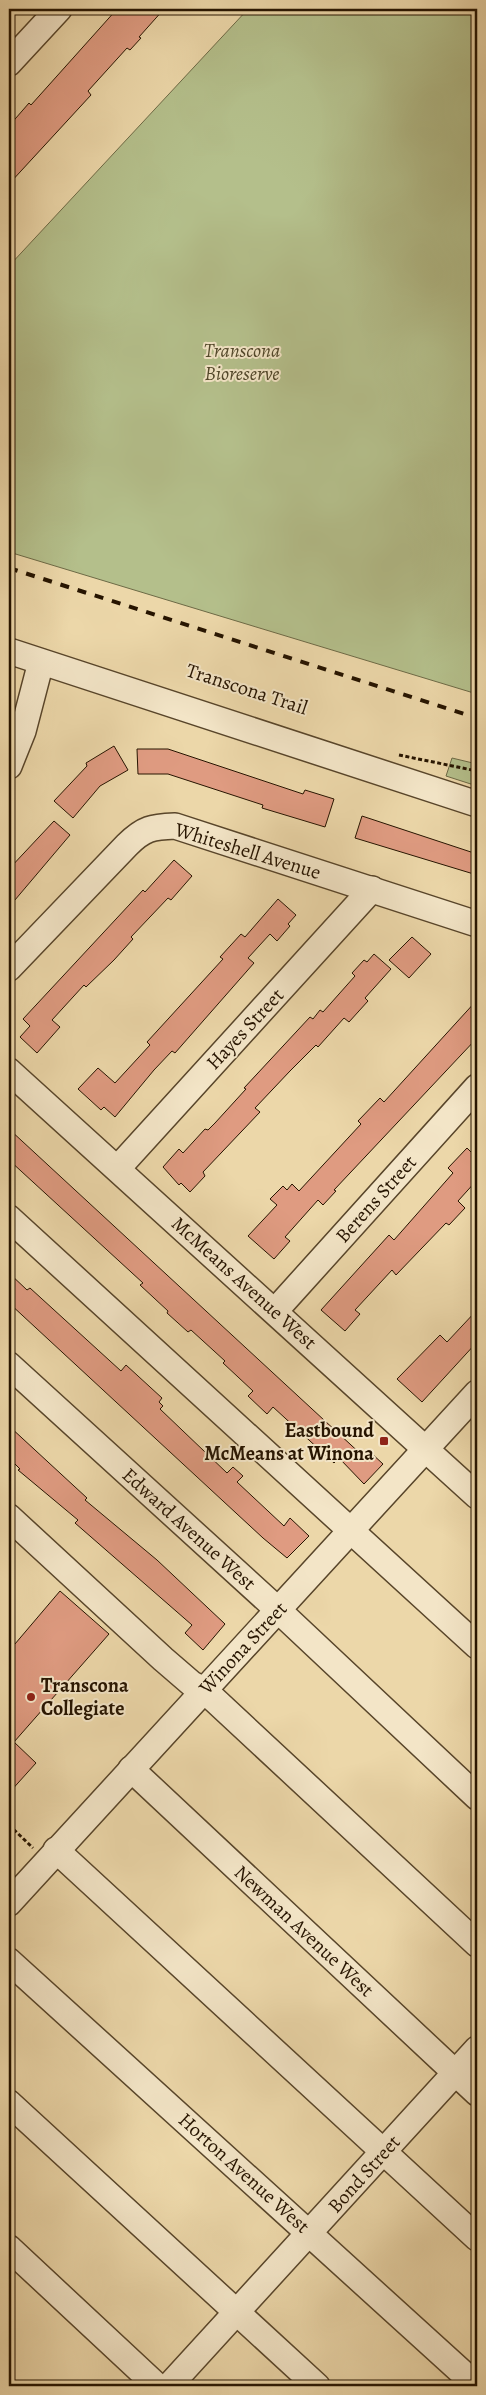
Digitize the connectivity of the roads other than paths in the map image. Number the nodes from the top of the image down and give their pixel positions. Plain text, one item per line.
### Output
1 (60, 9) edge
2 (13, 49) edge
3 (9, 651) edge
4 (41, 662) junction
5 (9, 766) edge
6 (477, 804) edge
7 (372, 889) junction
8 (477, 924) edge
9 (9, 968) edge
10 (9, 1071) edge
11 (477, 1087) edge
12 (118, 1168) junction
13 (9, 1218) edge
14 (275, 1311) junction
15 (9, 1365) edge
16 (477, 1393) edge
17 (425, 1448) junction
18 (477, 1496) edge
19 (9, 1517) edge
20 (350, 1530) junction
21 (278, 1610) junction
22 (477, 1646) edge
23 (204, 1690) junction
24 (131, 1769) junction
25 (477, 1796) edge
26 (51, 1855) junction
27 (9, 1903) edge
28 (477, 1944) edge
29 (9, 1961) edge
30 (477, 2049) edge
31 (455, 2073) junction
32 (477, 2092) edge
33 (9, 2103) edge
34 (384, 2152) junction
35 (310, 2233) junction
36 (477, 2238) edge
37 (9, 2248) edge
38 (236, 2313) junction
39 (157, 2386) edge
40 (169, 2386) edge
41 (317, 2386) edge
42 (477, 2386) edge

1 - 2 street
3 - 4 street
4 - 5 street
4 - 6 street
7 - 8 street, Whiteshell Avenue
7 - 9 street, Whiteshell Avenue
7 - 12 street, Hayes Street
10 - 12 street, McMeans Avenue West
11 - 14 street, Berens Street
12 - 14 street, McMeans Avenue West
13 - 20 street
14 - 17 street, McMeans Avenue West
15 - 21 street, Edward Avenue West
16 - 17 street, Winona Street
17 - 18 street, McMeans Avenue West
17 - 20 street, Winona Street
19 - 23 street
20 - 21 street, Winona Street
20 - 22 street
21 - 23 street, Winona Street
21 - 25 street, Edward Avenue West
23 - 24 street, Winona Street
23 - 28 street
24 - 26 street, Winona Street
24 - 31 street, Newman Avenue West
26 - 27 street, Winona Street
26 - 34 street
29 - 35 street, Horton Avenue West
30 - 31 street, Bond Street
31 - 32 street, Newman Avenue West
31 - 34 street, Bond Street
33 - 38 street
34 - 35 street, Bond Street
34 - 36 street
35 - 38 street, Bond Street
35 - 42 street, Horton Avenue West
37 - 39 street
38 - 40 street, Bond Street
38 - 41 street

